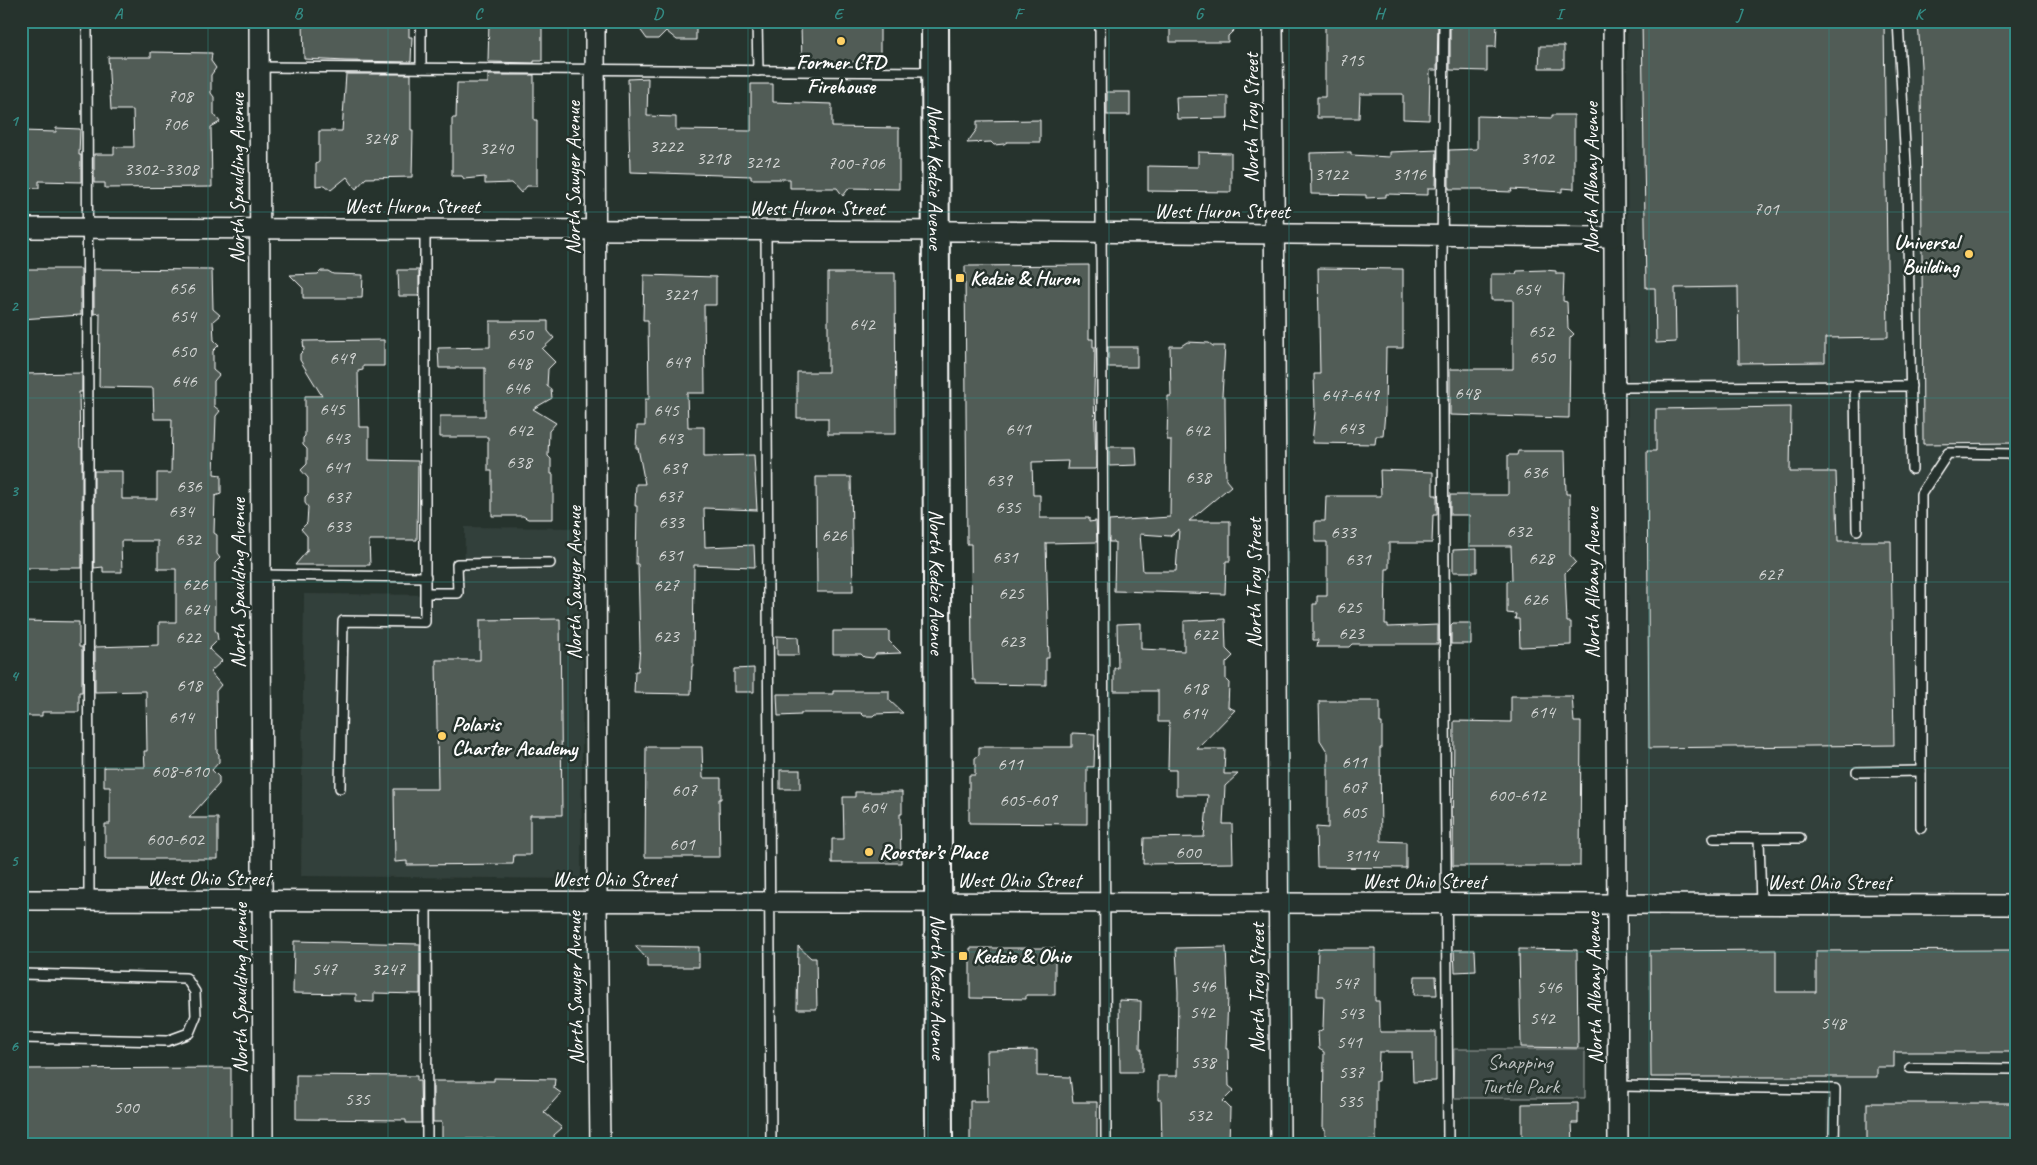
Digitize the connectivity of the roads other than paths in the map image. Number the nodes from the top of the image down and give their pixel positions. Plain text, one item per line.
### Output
1 (87, 21) edge
2 (259, 21) edge
3 (421, 21) edge
4 (595, 21) edge
5 (757, 21) edge
6 (934, 21) edge
7 (1100, 21) edge
8 (1273, 21) edge
9 (1444, 21) edge
10 (1613, 21) edge
11 (1898, 21) edge
12 (259, 67) junction
13 (421, 68) junction
14 (595, 69) junction
15 (758, 71) junction
16 (935, 72) junction
17 (21, 228) edge
18 (88, 228) junction
19 (260, 228) junction
20 (425, 229) junction
21 (596, 230) junction
22 (766, 230) junction
23 (935, 231) junction
24 (1102, 232) junction
25 (1274, 234) junction
26 (1442, 235) junction
27 (1613, 236) junction
28 (1614, 386) junction
29 (1855, 386) junction
30 (1911, 386) junction
31 (2016, 454) edge
32 (1912, 468) dead end
33 (1857, 530) dead end
34 (550, 563) dead end
35 (261, 574) junction
36 (426, 577) junction
37 (426, 593) junction
38 (1921, 771) junction
39 (1857, 772) dead end
40 (340, 788) dead end
41 (1921, 828) dead end
42 (1714, 838) dead end
43 (1759, 838) junction
44 (1800, 838) dead end
45 (21, 900) edge
46 (89, 900) junction
47 (262, 900) junction
48 (426, 900) junction
49 (597, 901) junction
50 (770, 902) junction
51 (938, 902) junction
52 (1105, 902) junction
53 (1279, 903) junction
54 (1447, 904) junction
55 (1616, 904) junction
56 (1761, 904) junction
57 (2016, 905) edge
58 (21, 974) edge
59 (21, 1038) edge
60 (1910, 1068) dead end
61 (2016, 1069) edge
62 (1618, 1086) junction
63 (263, 1144) edge
64 (427, 1144) edge
65 (600, 1144) edge
66 (771, 1144) edge
67 (939, 1144) edge
68 (1106, 1144) edge
69 (1280, 1144) edge
70 (1448, 1144) edge
71 (1618, 1144) edge
72 (1834, 1144) edge

1 - 18 lane
2 - 12 street, North Spaulding Avenue
3 - 13 lane
4 - 14 street, North Sawyer Avenue
5 - 15 lane
6 - 16 main road, North Kedzie Avenue
7 - 24 lane
8 - 25 street, North Troy Street
9 - 26 lane
10 - 27 street, North Albany Avenue
11 - 30 lane
12 - 13 lane
12 - 19 street, North Spaulding Avenue
13 - 14 lane
14 - 15 lane
14 - 21 street, North Sawyer Avenue
15 - 16 lane
16 - 23 main road, North Kedzie Avenue
17 - 18 street, West Huron Street
18 - 19 street, West Huron Street
18 - 46 lane
19 - 20 street, West Huron Street
19 - 35 street, North Spaulding Avenue
20 - 21 street, West Huron Street
20 - 36 lane
21 - 22 street, West Huron Street
21 - 49 street, North Sawyer Avenue
22 - 23 street, West Huron Street
22 - 50 lane
23 - 24 street, West Huron Street
23 - 51 main road, North Kedzie Avenue
24 - 25 street, West Huron Street
24 - 52 lane
25 - 26 street, West Huron Street
25 - 53 street, North Troy Street
26 - 27 street, West Huron Street
26 - 54 lane
27 - 28 street, North Albany Avenue
28 - 29 lane
28 - 55 street, North Albany Avenue
29 - 30 lane
29 - 33 lane
30 - 32 lane
31 - 38 lane
34 - 37 lane
35 - 36 lane
35 - 47 street, North Spaulding Avenue
36 - 37 lane
37 - 40 lane
38 - 39 lane
38 - 41 lane
42 - 43 lane
43 - 44 lane
43 - 56 lane
45 - 46 street, West Ohio Street
46 - 47 street, West Ohio Street
47 - 48 street, West Ohio Street
47 - 63 street, North Spaulding Avenue
48 - 49 street, West Ohio Street
48 - 64 lane
49 - 50 street, West Ohio Street
49 - 65 street, North Sawyer Avenue
50 - 51 street, West Ohio Street
50 - 66 lane
51 - 52 street, West Ohio Street
51 - 67 main road, North Kedzie Avenue
52 - 53 street, West Ohio Street
52 - 68 lane
53 - 54 street, West Ohio Street
53 - 69 street, North Troy Street
54 - 55 street, West Ohio Street
54 - 70 lane
55 - 56 street, West Ohio Street
55 - 62 street, North Albany Avenue
56 - 57 street, West Ohio Street
58 - 59 lane
60 - 61 lane
62 - 71 street, North Albany Avenue
62 - 72 lane

